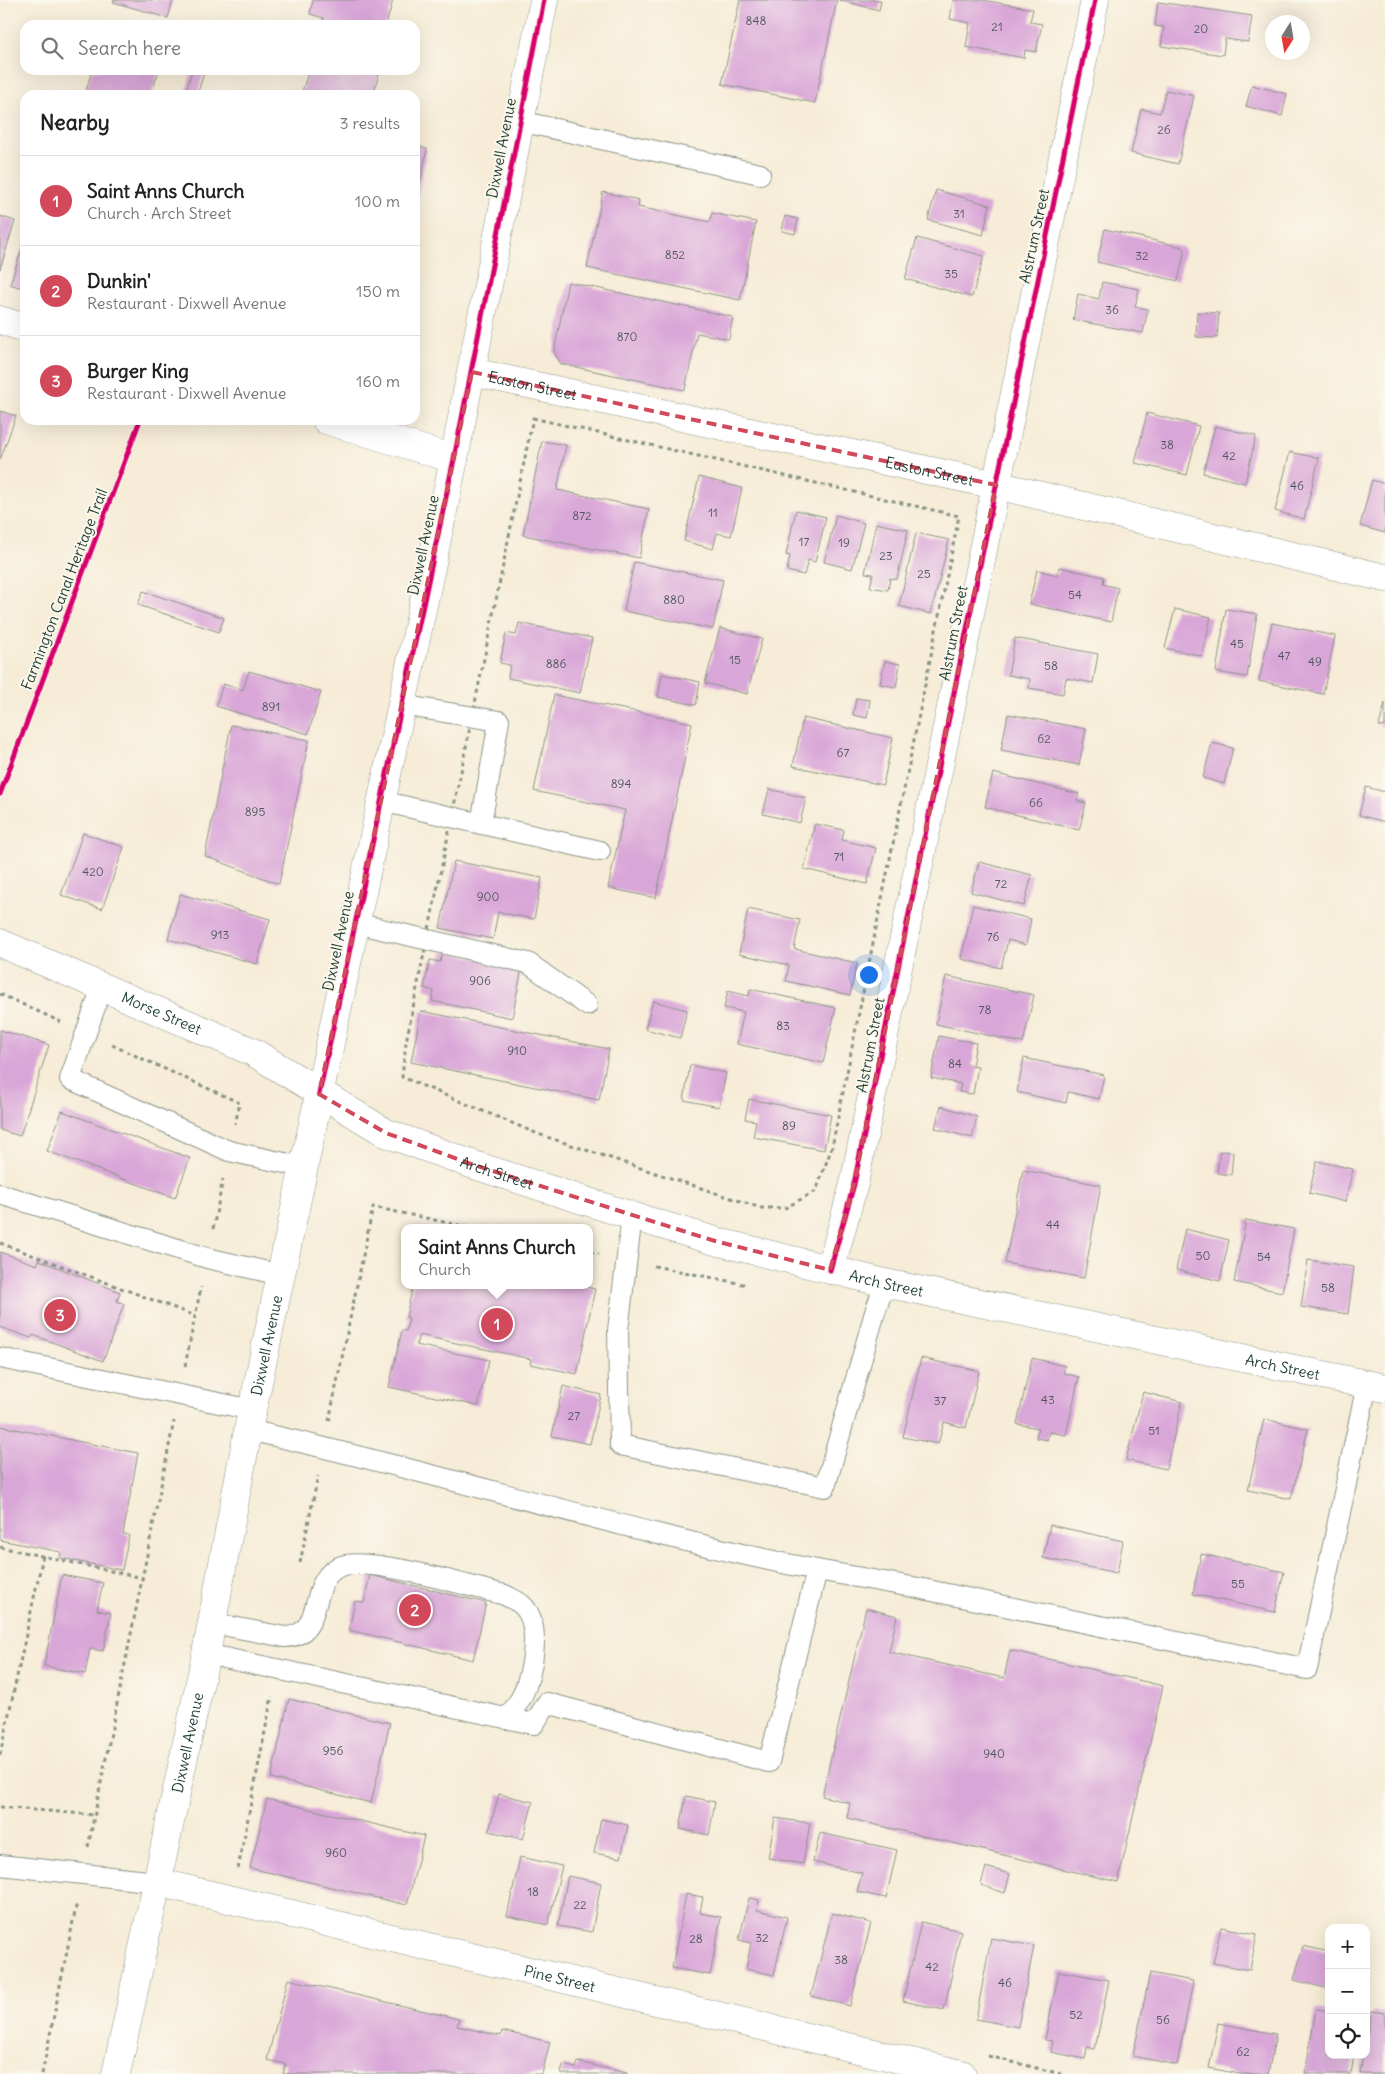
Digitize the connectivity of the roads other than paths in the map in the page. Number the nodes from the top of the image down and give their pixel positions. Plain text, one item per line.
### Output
1 (544, 0) edge
2 (1095, 0) edge
3 (519, 121) junction
4 (760, 174) dead end
5 (0, 320) edge
6 (20, 326) edge
7 (472, 372) junction
8 (342, 425) edge
9 (454, 459) junction
10 (996, 485) junction
11 (1385, 578) edge
12 (401, 705) junction
13 (381, 801) junction
14 (482, 824) junction
15 (600, 851) dead end
16 (355, 923) junction
17 (0, 943) edge
18 (102, 987) junction
19 (587, 1005) dead end
20 (319, 1094) junction
21 (303, 1167) junction
22 (0, 1194) edge
23 (632, 1216) junction
24 (830, 1270) junction
25 (281, 1275) junction
26 (885, 1284) junction
27 (0, 1358) edge
28 (1376, 1386) edge
29 (251, 1420) junction
30 (817, 1570) junction
31 (212, 1623) junction
32 (206, 1654) junction
33 (507, 1719) junction
34 (0, 1865) edge
35 (157, 1882) junction
36 (116, 2074) edge
37 (962, 2074) edge

1 - 3 main road, Dixwell Avenue
2 - 10 main road, Alstrum Street
3 - 4 lane
3 - 7 main road, Dixwell Avenue
5 - 6 main road
7 - 9 main road, Dixwell Avenue
7 - 10 main road, Easton Street
8 - 9 main road
9 - 12 main road, Dixwell Avenue
10 - 11 main road, Easton Street
10 - 24 main road, Alstrum Street
12 - 13 main road, Dixwell Avenue
12 - 14 lane
13 - 14 lane
13 - 16 main road, Dixwell Avenue
14 - 15 lane
16 - 19 lane
16 - 20 main road, Dixwell Avenue
17 - 18 main road, Morse Street
18 - 20 main road, Morse Street
18 - 21 lane
20 - 21 main road, Dixwell Avenue
20 - 23 main road, Arch Street
21 - 25 main road, Dixwell Avenue
22 - 25 lane
23 - 24 main road, Arch Street
23 - 26 lane
24 - 26 main road, Arch Street
25 - 29 main road, Dixwell Avenue
26 - 28 main road, Arch Street
27 - 29 lane
28 - 30 lane
29 - 30 lane
29 - 31 main road, Dixwell Avenue
30 - 33 lane
31 - 32 main road, Dixwell Avenue
31 - 33 lane
32 - 33 lane
32 - 35 main road, Dixwell Avenue
34 - 35 lane
35 - 36 main road, Dixwell Avenue
35 - 37 main road, Pine Street

